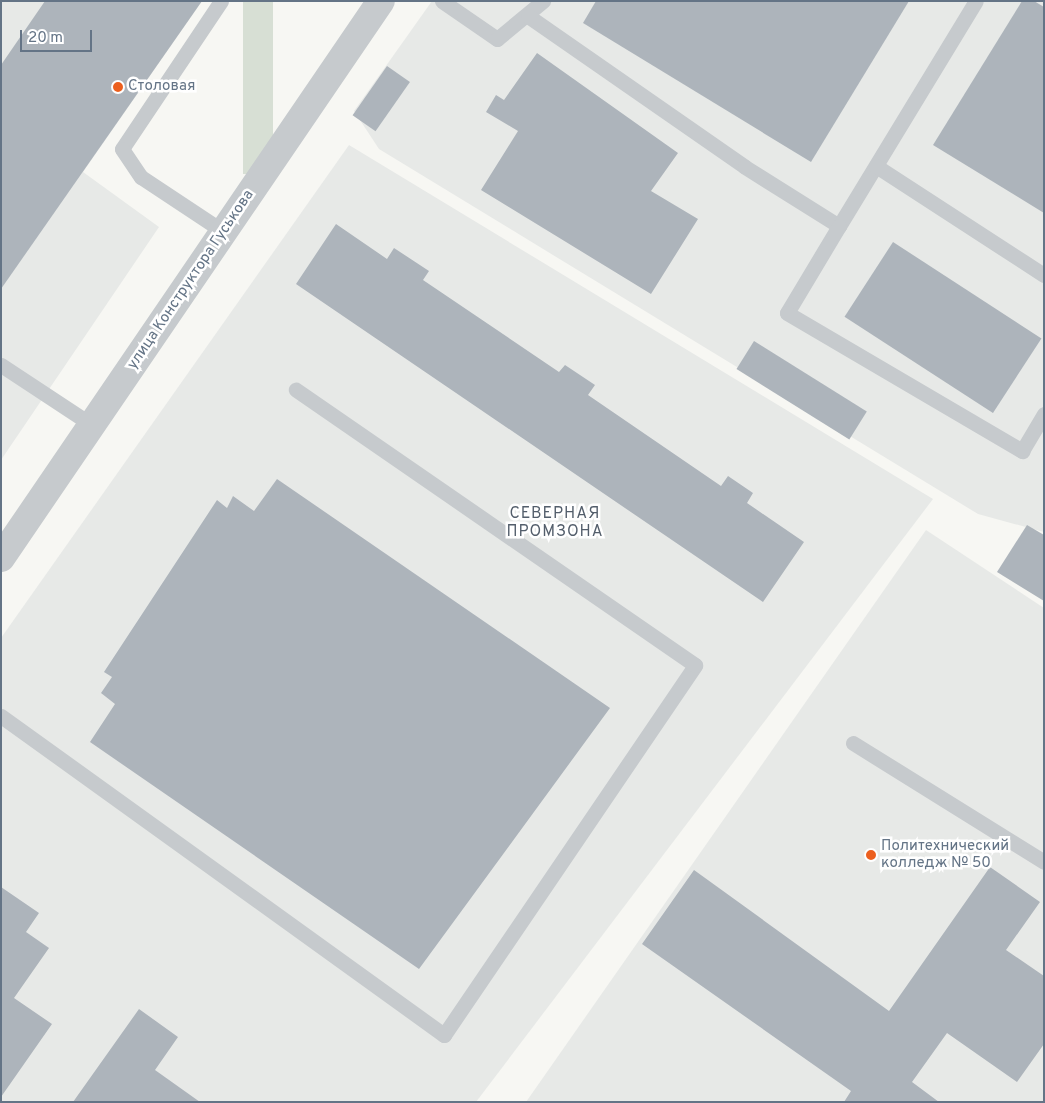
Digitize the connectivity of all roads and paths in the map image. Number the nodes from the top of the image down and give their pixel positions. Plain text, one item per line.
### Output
1 (221, 1) edge
2 (381, 1) edge
3 (442, 1) edge
4 (543, 1) edge
5 (976, 1) edge
6 (528, 16) junction
7 (876, 166) junction
8 (839, 226) junction
9 (224, 232) junction
10 (1044, 275) edge
11 (1, 365) edge
12 (296, 390) dead end
13 (1044, 414) edge
14 (92, 425) junction
15 (1, 558) edge
16 (1, 716) edge
17 (854, 743) dead end
18 (1044, 862) edge

1 - 9 lane
2 - 9 street, улица Конструктора Гуськова
3 - 6 lane
4 - 6 lane
5 - 7 lane
6 - 8 lane
7 - 8 lane
7 - 10 lane
8 - 13 lane
9 - 14 street, улица Конструктора Гуськова
11 - 14 lane
12 - 16 lane
14 - 15 street, улица Конструктора Гуськова
17 - 18 lane

